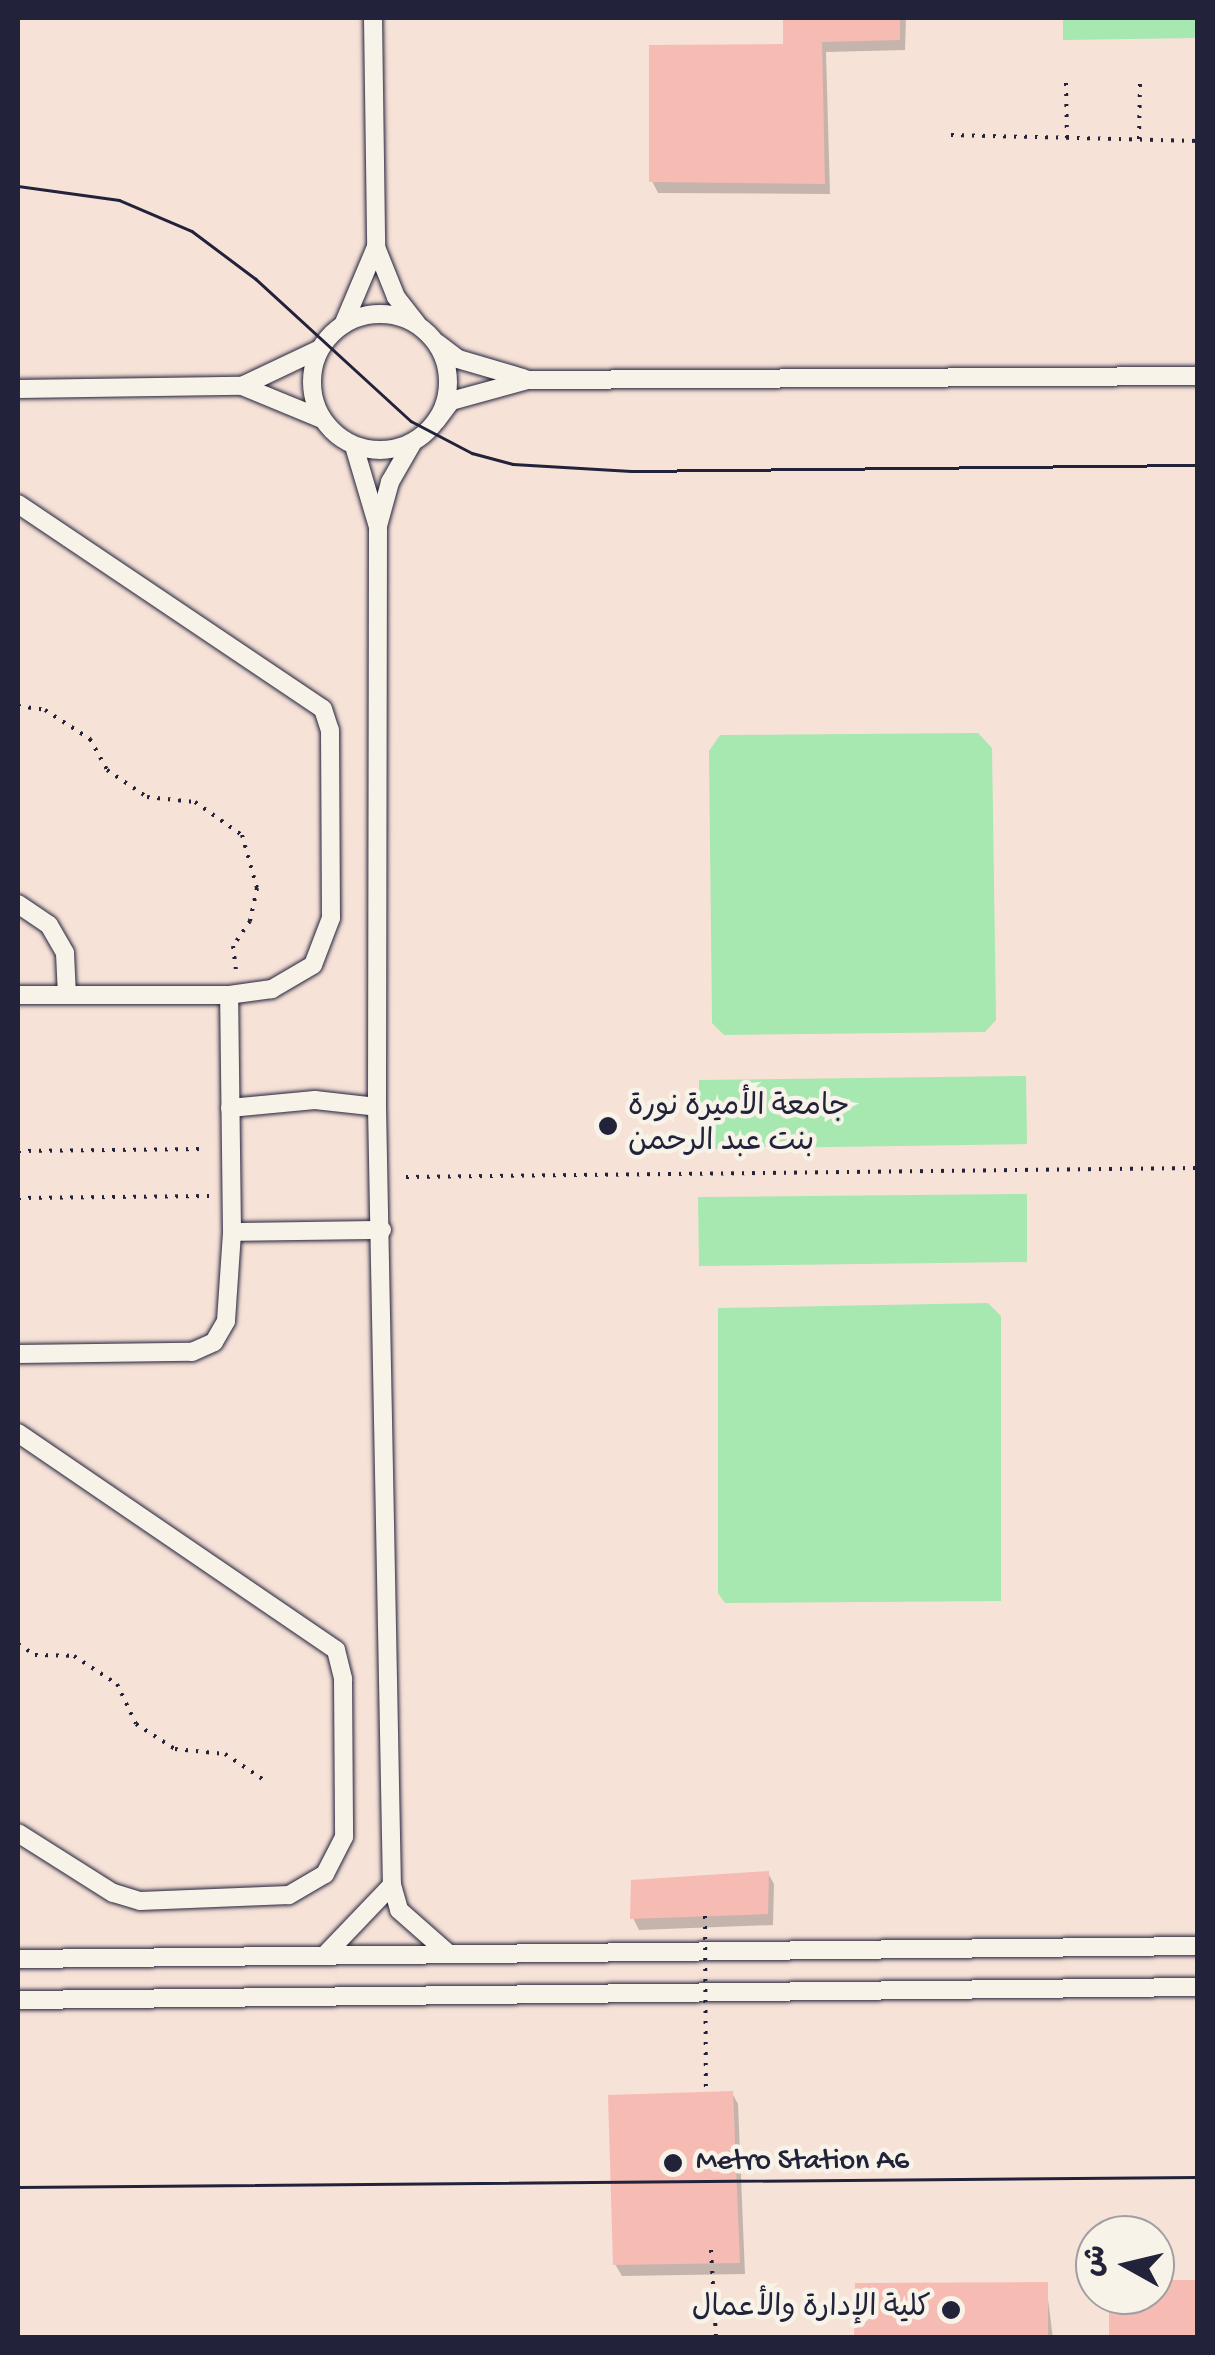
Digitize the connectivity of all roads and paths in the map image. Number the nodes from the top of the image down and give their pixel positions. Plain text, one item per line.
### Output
1 (372, 18) edge
2 (1066, 83) dead end
3 (1140, 83) dead end
4 (952, 136) dead end
5 (1067, 138) junction
6 (1139, 139) junction
7 (1198, 140) edge
8 (376, 247) junction
9 (344, 325) junction
10 (428, 335) junction
11 (320, 350) junction
12 (1198, 376) edge
13 (528, 380) junction
14 (242, 386) junction
15 (18, 388) edge
16 (322, 419) junction
17 (436, 422) junction
18 (413, 442) junction
19 (354, 446) junction
20 (18, 504) edge
21 (378, 527) junction
22 (18, 706) edge
23 (18, 904) edge
24 (236, 972) dead end
25 (18, 995) edge
26 (66, 995) junction
27 (229, 995) junction
28 (376, 1107) junction
29 (230, 1108) junction
30 (205, 1149) dead end
31 (18, 1151) edge
32 (1198, 1168) edge
33 (406, 1177) dead end
34 (209, 1196) dead end
35 (18, 1198) edge
36 (382, 1230) junction
37 (232, 1232) junction
38 (18, 1354) edge
39 (18, 1433) edge
40 (18, 1644) edge
41 (267, 1782) dead end
42 (18, 1833) edge
43 (392, 1885) junction
44 (705, 1916) dead end
45 (1198, 1946) edge
46 (448, 1954) junction
47 (326, 1955) junction
48 (18, 1958) edge
49 (1198, 1987) edge
50 (18, 2000) edge
51 (706, 2092) dead end
52 (711, 2250) dead end
53 (716, 2338) edge

1 - 8 street
2 - 5 path
3 - 6 path
4 - 5 path
5 - 6 path
6 - 7 path
8 - 9 street
8 - 10 street
9 - 10 street
9 - 11 street
10 - 13 street
10 - 17 street
11 - 14 street
11 - 16 street
12 - 13 street
13 - 17 street
14 - 15 street
14 - 16 street
16 - 19 street
17 - 18 street
18 - 19 street
18 - 21 street
19 - 21 street
20 - 27 street
21 - 28 street
22 - 24 path
23 - 26 street
25 - 26 street
26 - 27 street
27 - 29 street
28 - 29 street
28 - 36 street
29 - 37 street
30 - 31 path
32 - 33 path
34 - 35 path
36 - 37 street
36 - 43 street
37 - 38 street
39 - 42 street
40 - 41 path
43 - 46 street
43 - 47 street
44 - 51 path, bridge
45 - 46 street
46 - 47 street
47 - 48 street
49 - 50 street
52 - 53 path

